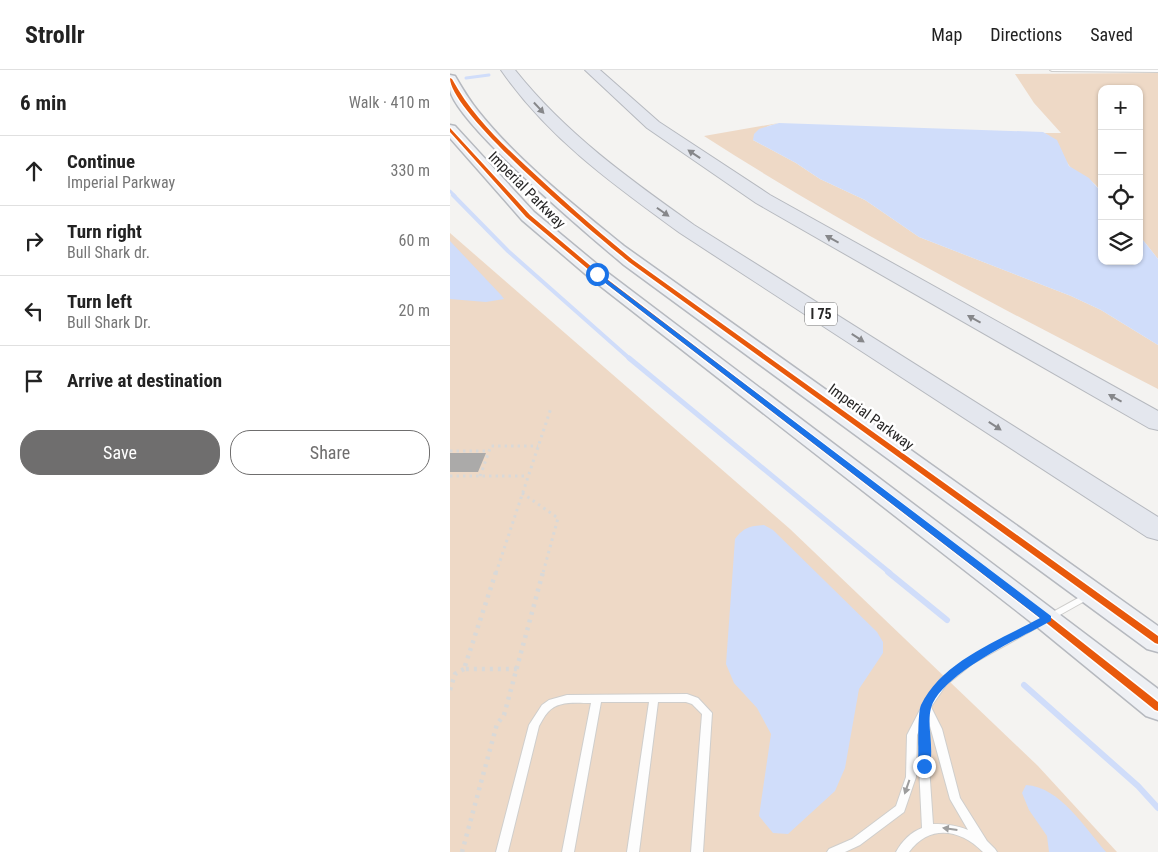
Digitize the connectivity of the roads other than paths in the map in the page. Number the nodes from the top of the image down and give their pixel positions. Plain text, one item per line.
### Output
1 (508, 70) edge
2 (592, 70) edge
3 (1052, 70) edge
4 (1065, 70) edge
5 (1158, 71) edge
6 (450, 79) edge
7 (458, 102) edge
8 (450, 129) edge
9 (1158, 422) edge
10 (1158, 530) edge
11 (1092, 593) junction
12 (1047, 619) junction
13 (1158, 641) edge
14 (597, 698) junction
15 (654, 698) junction
16 (926, 707) junction
17 (1158, 707) edge
18 (928, 830) junction
19 (982, 842) junction
20 (502, 852) edge
21 (568, 852) edge
22 (633, 852) edge
23 (697, 852) edge
24 (832, 852) edge
25 (902, 852) edge
26 (991, 852) edge

1 -> 10 highway, I 75
9 -> 2 highway
3 - 4 lane
4 - 5 lane
6 - 7 main road, Imperial Parkway
7 - 11 main road, Imperial Parkway
8 - 12 main road, Imperial Parkway
11 - 12 lane
11 - 13 main road, Imperial Parkway
12 - 16 lane
12 - 17 main road, Imperial Parkway
14 - 15 lane
14 - 20 lane
14 - 21 lane
15 - 22 lane
15 - 23 lane
16 - 18 lane
16 - 19 lane
16 -> 24 lane
19 -> 18 lane
18 - 25 lane
19 - 26 lane

